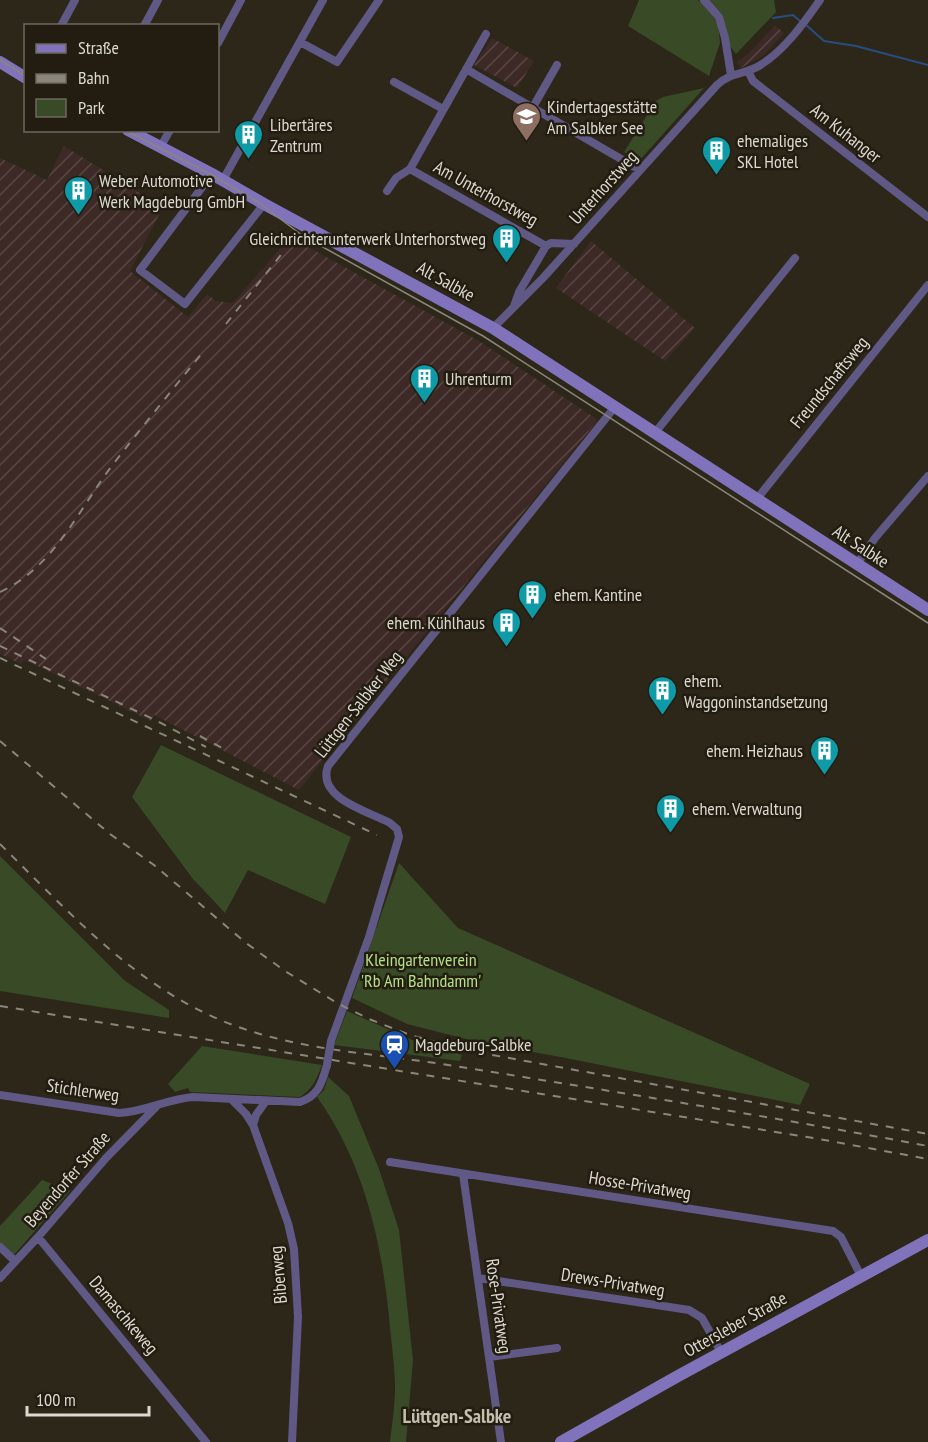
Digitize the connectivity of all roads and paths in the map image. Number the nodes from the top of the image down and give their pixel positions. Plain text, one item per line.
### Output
1 (75, 0) edge
2 (158, 0) edge
3 (241, 0) edge
4 (323, 0) edge
5 (379, 0) edge
6 (704, 0) edge
7 (820, 0) edge
8 (63, 24) edge
9 (145, 24) edge
10 (486, 34) dead end
11 (219, 41) edge
12 (300, 42) junction
13 (557, 65) dead end
14 (1, 66) edge
15 (466, 69) junction
16 (748, 71) junction
17 (731, 75) junction
18 (24, 77) edge
19 (394, 82) dead end
20 (533, 107) junction
21 (443, 109) junction
22 (132, 132) edge
23 (169, 132) edge
24 (161, 146) junction
25 (410, 169) junction
26 (640, 170) junction
27 (218, 177) junction
28 (387, 191) dead end
29 (264, 204) junction
30 (928, 218) edge
31 (574, 244) junction
32 (546, 246) junction
33 (795, 258) dead end
34 (928, 285) edge
35 (513, 307) junction
36 (493, 328) junction
37 (614, 408) junction
38 (654, 434) junction
39 (928, 476) edge
40 (756, 500) junction
41 (857, 564) junction
42 (928, 610) edge
43 (0, 1095) edge
44 (232, 1100) junction
45 (266, 1101) junction
46 (161, 1103) junction
47 (253, 1125) junction
48 (390, 1162) dead end
49 (463, 1174) junction
50 (38, 1237) junction
51 (928, 1240) edge
52 (0, 1247) edge
53 (15, 1261) junction
54 (861, 1276) junction
55 (0, 1278) edge
56 (478, 1278) junction
57 (557, 1348) dead end
58 (721, 1352) junction
59 (489, 1357) junction
60 (206, 1442) edge
61 (292, 1442) edge
62 (501, 1442) edge
63 (561, 1442) edge

1 - 8 street
2 - 9 street
3 - 11 street
4 - 12 street
5 - 12 street
6 - 17 street
7 - 16 street, Unterhorstweg
10 - 15 street, Am Unterhorstweg
12 - 27 street
13 - 20 street
14 - 18 main road
15 - 20 street
15 - 21 street, Am Unterhorstweg
16 - 17 street, Unterhorstweg
16 - 30 street, Am Kuhanger
17 - 26 street, Unterhorstweg
19 - 21 street
20 - 26 street
21 - 25 street, Am Unterhorstweg
22 - 24 main road, Alt Salbke
23 - 24 street
24 - 27 main road, Alt Salbke
25 - 28 street, Am Unterhorstweg
25 - 32 street, Am Unterhorstweg
26 - 31 street, Unterhorstweg
27 - 29 main road, Alt Salbke
27 - 29 street
29 - 36 main road, Alt Salbke
31 - 32 street, Unterhorstweg
31 - 35 street, Unterhorstweg
32 - 35 street, Unterhorstweg
33 - 38 street
34 - 40 street, Freundschaftsweg
35 - 36 street, Unterhorstweg
36 - 37 main road, Alt Salbke
37 - 38 main road, Alt Salbke
37 - 45 street, Lüttgen-Salbker Weg, bridge
38 - 40 main road, Alt Salbke
39 - 41 street
40 - 41 main road, Alt Salbke
41 - 42 main road, Alt Salbke
43 - 46 street, Stichlerweg
44 - 45 street, Lüttgen-Salbker Weg
44 - 46 street, Lüttgen-Salbker Weg
44 - 47 street, Biberweg
45 - 47 street
46 - 50 street, Beyendorfer Straße
47 - 61 street, Biberweg
48 - 49 street, Hosse-Privatweg
49 - 54 street, Hosse-Privatweg
49 - 56 street, Rose-Privatweg
50 - 53 street, Beyendorfer Straße
50 - 60 street, Damaschkeweg
51 - 54 main road, Ottersleber Straße
52 - 53 street
53 - 55 street, Beyendorfer Straße
54 - 58 main road, Ottersleber Straße
56 - 58 street, Drews-Privatweg
56 - 59 street, Rose-Privatweg
57 - 59 street
58 - 63 main road, Ottersleber Straße
59 - 62 street, Rose-Privatweg

